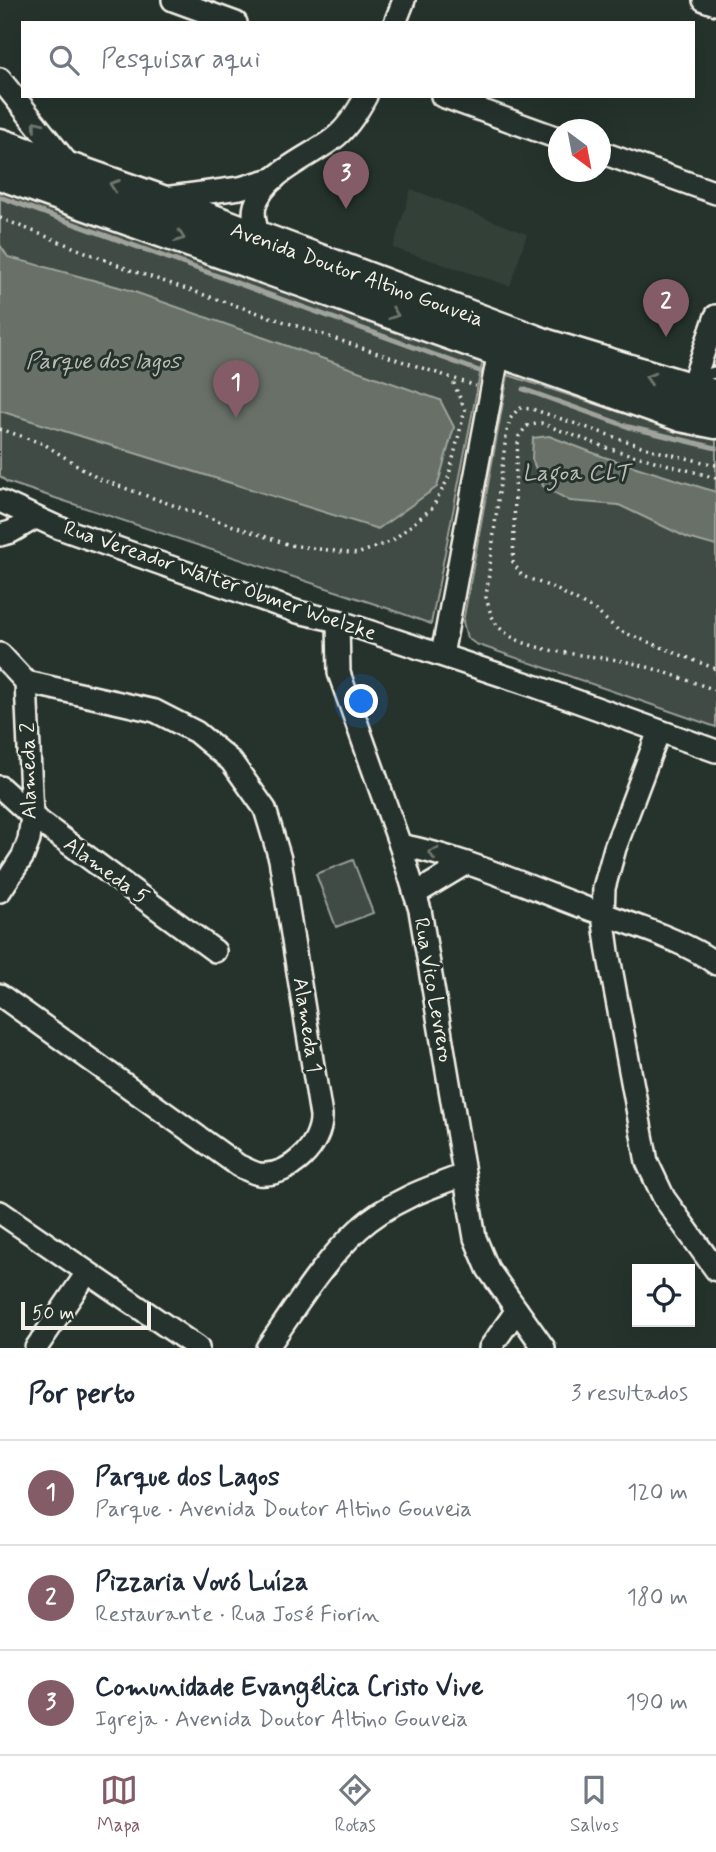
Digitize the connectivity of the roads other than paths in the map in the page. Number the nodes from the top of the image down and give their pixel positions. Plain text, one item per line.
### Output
1 (173, 0) edge
2 (404, 0) edge
3 (704, 0) edge
4 (716, 4) edge
5 (231, 21) edge
6 (397, 21) edge
7 (0, 79) edge
8 (365, 98) edge
9 (448, 98) edge
10 (548, 134) edge
11 (0, 145) edge
12 (611, 156) edge
13 (74, 170) junction
14 (0, 173) edge
15 (275, 178) junction
16 (716, 193) edge
17 (148, 212) junction
18 (259, 239) junction
19 (716, 316) edge
20 (547, 346) junction
21 (499, 351) junction
22 (716, 372) edge
23 (696, 395) edge
24 (716, 422) edge
25 (13, 511) edge
26 (0, 535) edge
27 (338, 621) junction
28 (0, 654) edge
29 (442, 655) junction
30 (26, 682) junction
31 (659, 731) junction
32 (716, 751) edge
33 (0, 787) edge
34 (32, 816) junction
35 (400, 845) junction
36 (466, 864) junction
37 (0, 891) edge
38 (415, 894) junction
39 (603, 915) junction
40 (215, 951) dead end
41 (716, 964) edge
42 (0, 995) edge
43 (464, 1175) junction
44 (0, 1212) edge
45 (716, 1270) edge
46 (87, 1273) junction
47 (517, 1310) junction
48 (36, 1348) edge
49 (198, 1348) edge
50 (267, 1348) edge
51 (490, 1348) edge
52 (544, 1348) edge

1 - 5 street
2 - 6 street
3 - 4 street
13 -> 7 street
8 - 15 street
9 - 10 street
11 - 13 main road, Avenida Doutor Altino Gouveia
12 - 16 street
17 -> 13 main road, Avenida Doutor Altino Gouveia
14 - 17 main road, Avenida Doutor Altino Gouveia
15 - 17 street
15 - 18 street
17 - 18 main road, Avenida Doutor Altino Gouveia
17 -> 21 main road, Avenida Doutor Altino Gouveia
18 - 20 main road, Avenida Doutor Altino Gouveia
19 - 23 street
20 - 21 street
23 -> 20 main road, Avenida Doutor Altino Gouveia
21 - 23 main road, Avenida Doutor Altino Gouveia
21 - 29 street
22 - 23 lane
23 - 24 main road, Avenida Doutor Altino Gouveia
25 - 26 street
25 - 27 street, Rua Vereador Walter Obmer Woelzke
27 - 29 street, Rua Vereador Walter Obmer Woelzke
27 - 35 street, Rua Vico Levrero
28 - 30 street
29 - 31 street, Rua Vereador Walter Obmer Woelzke
30 - 34 street, Alameda 2
30 - 42 street, Alameda 1
31 - 32 street, Rua Vereador Walter Obmer Woelzke
31 - 39 street
33 - 34 street, Alameda 5
34 - 37 street, Alameda 2
34 - 40 street, Alameda 5
36 -> 35 street
35 - 38 street, Rua Vico Levrero
36 - 38 street
36 - 39 street
38 - 43 street, Rua Vico Levrero
39 - 41 street
39 - 45 street
43 - 47 street, Rua Vico Levrero
43 - 50 street
44 - 46 street
46 - 48 street
46 - 49 street
47 - 51 street
47 - 52 street, Rua Vico Levrero

